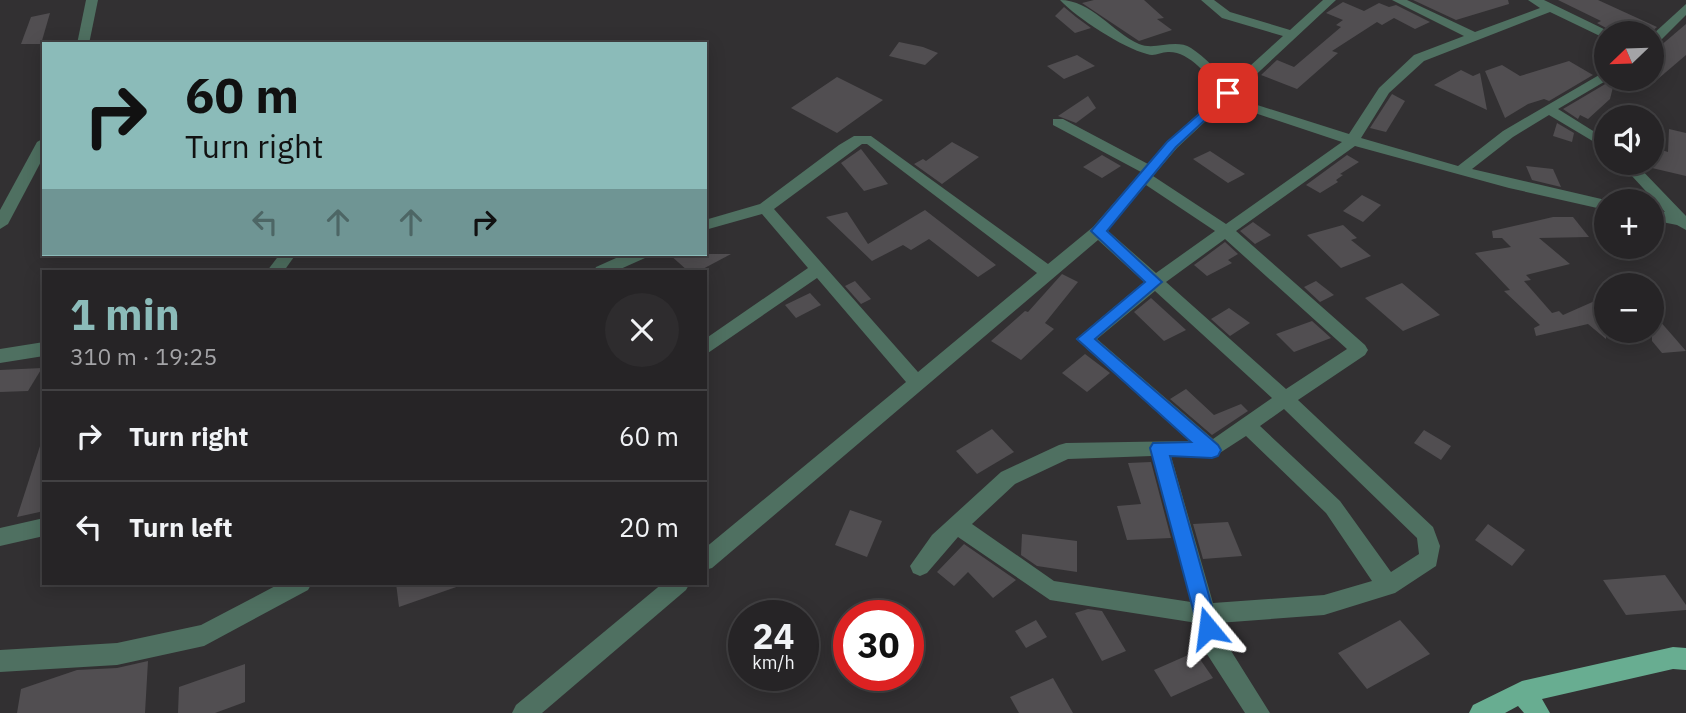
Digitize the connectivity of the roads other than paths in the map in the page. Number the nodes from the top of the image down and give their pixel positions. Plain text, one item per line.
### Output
1 (92, 0) edge
2 (1066, 0) edge
3 (1207, 0) edge
4 (1398, 0) edge
5 (1534, 0) edge
6 (1320, 2) edge
7 (1550, 8) junction
8 (1686, 8) edge
9 (1594, 28) edge
10 (1664, 30) edge
11 (1293, 35) junction
12 (1473, 36) junction
13 (83, 42) edge
14 (1594, 82) edge
15 (1225, 95) junction
16 (1549, 110) junction
17 (1058, 122) dead end
18 (1594, 138) edge
19 (1351, 142) junction
20 (42, 146) edge
21 (1460, 171) junction
22 (1147, 174) junction
23 (1639, 175) edge
24 (1594, 202) edge
25 (765, 208) junction
26 (1664, 218) edge
27 (1685, 222) edge
28 (0, 224) edge
29 (707, 224) edge
30 (1098, 231) junction
31 (1226, 231) junction
32 (286, 256) edge
33 (635, 256) edge
34 (276, 270) edge
35 (604, 270) edge
36 (818, 270) junction
37 (1051, 274) junction
38 (1155, 282) junction
39 (707, 347) edge
40 (42, 349) edge
41 (0, 356) edge
42 (917, 383) junction
43 (1285, 399) junction
44 (1247, 425) junction
45 (1159, 448) junction
46 (1212, 450) junction
47 (957, 525) junction
48 (42, 527) edge
49 (0, 537) edge
50 (707, 559) edge
51 (920, 565) dead end
52 (297, 585) edge
53 (677, 585) edge
54 (1388, 586) junction
55 (1204, 614) junction
56 (1686, 659) edge
57 (0, 661) edge
58 (1522, 692) junction
59 (524, 713) edge
60 (1258, 713) edge
61 (1481, 713) edge
62 (1538, 713) edge

1 - 13 street
2 - 15 street
3 - 11 street
4 - 12 street
5 - 7 street
6 - 11 street
7 - 9 street
7 - 12 street
8 - 10 street
11 - 15 street
12 - 19 street
14 - 16 street
15 - 19 street
15 - 22 street
16 - 18 street
16 - 21 street
17 - 22 street
19 - 21 street
19 - 31 street
20 - 28 street
21 - 24 street
22 - 30 street
22 - 31 street
23 - 27 street
25 - 29 street
25 - 36 street
25 - 37 street
26 - 27 street
30 - 37 street
30 - 38 street
31 - 38 street
31 - 43 street
32 - 34 street
33 - 35 street
36 - 39 street
36 - 42 street
37 - 42 street
38 - 43 street
38 - 46 street
40 - 41 street
42 - 50 street
43 - 44 street
43 - 54 street
44 - 46 street
44 - 54 street
45 - 46 street
45 - 47 street
45 - 55 street
47 - 51 street
47 - 55 street
48 - 49 street
52 - 57 street
53 - 59 street
54 - 55 street
55 - 60 street
56 - 58 main road
58 - 61 main road
58 - 62 main road

